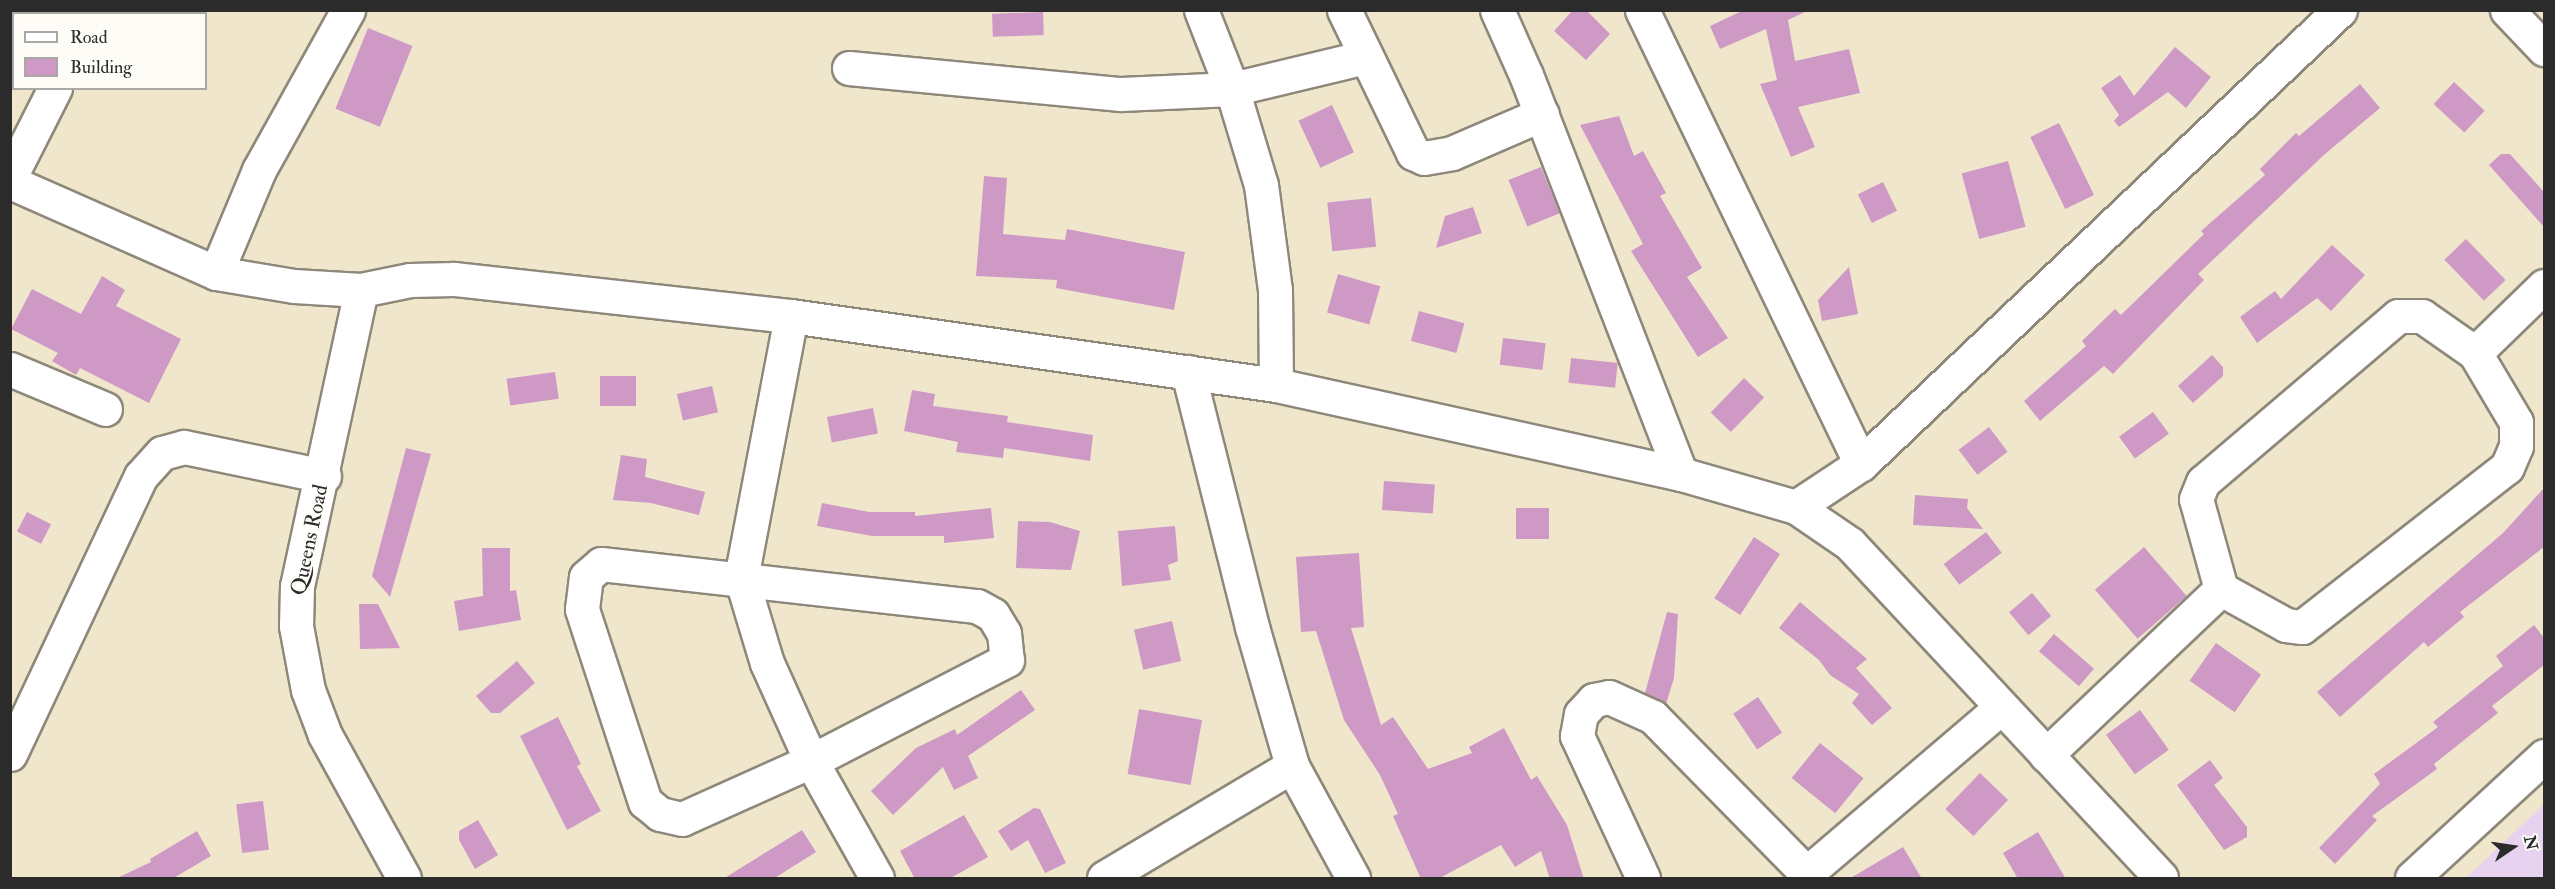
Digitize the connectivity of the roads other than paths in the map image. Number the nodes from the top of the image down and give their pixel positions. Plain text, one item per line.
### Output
1 (348, 10) edge
2 (1201, 10) edge
3 (1344, 10) edge
4 (1497, 10) edge
5 (1642, 10) edge
6 (2333, 10) edge
7 (2507, 10) edge
8 (2339, 11) edge
9 (2544, 49) edge
10 (1365, 57) junction
11 (849, 68) dead end
12 (1232, 89) junction
13 (54, 90) edge
14 (1542, 114) junction
15 (10, 177) edge
16 (10, 183) edge
17 (216, 273) junction
18 (2544, 286) edge
19 (362, 290) junction
20 (791, 316) junction
21 (2475, 353) junction
22 (10, 369) edge
23 (1188, 372) junction
24 (1276, 385) junction
25 (105, 409) dead end
26 (1861, 464) junction
27 (1681, 474) junction
28 (324, 476) junction
29 (1796, 507) junction
30 (741, 577) junction
31 (2221, 589) junction
32 (1999, 709) junction
33 (10, 754) edge
34 (2046, 755) junction
35 (2544, 756) edge
36 (811, 761) junction
37 (1292, 766) junction
38 (1809, 876) edge
39 (404, 879) edge
40 (877, 879) edge
41 (1104, 879) edge
42 (1353, 879) edge
43 (1643, 879) edge
44 (2161, 879) edge
45 (2412, 879) edge

1 - 17 street
2 - 12 street
3 - 10 street
4 - 14 street
5 - 26 street
6 - 8 street
7 - 9 street
8 - 26 street
10 - 12 street
10 - 14 street
11 - 12 street
12 - 24 street
13 - 15 street
14 - 27 street
16 - 17 street
17 - 19 street
18 - 21 street
19 - 20 street
19 - 28 street, Queens Road
20 - 23 street
20 - 30 street
21 - 31 street
21 - 31 street
22 - 25 street
23 - 24 street
23 - 37 street
24 - 27 street
26 - 29 street
27 - 29 street
28 - 33 street
28 - 39 street, Queens Road
29 - 32 street
30 - 36 street
30 - 36 street
30 - 36 street
31 - 34 street
32 - 34 street
32 - 38 street
34 - 44 street
35 - 45 street
36 - 40 street
37 - 41 street
37 - 42 street
38 - 43 street

